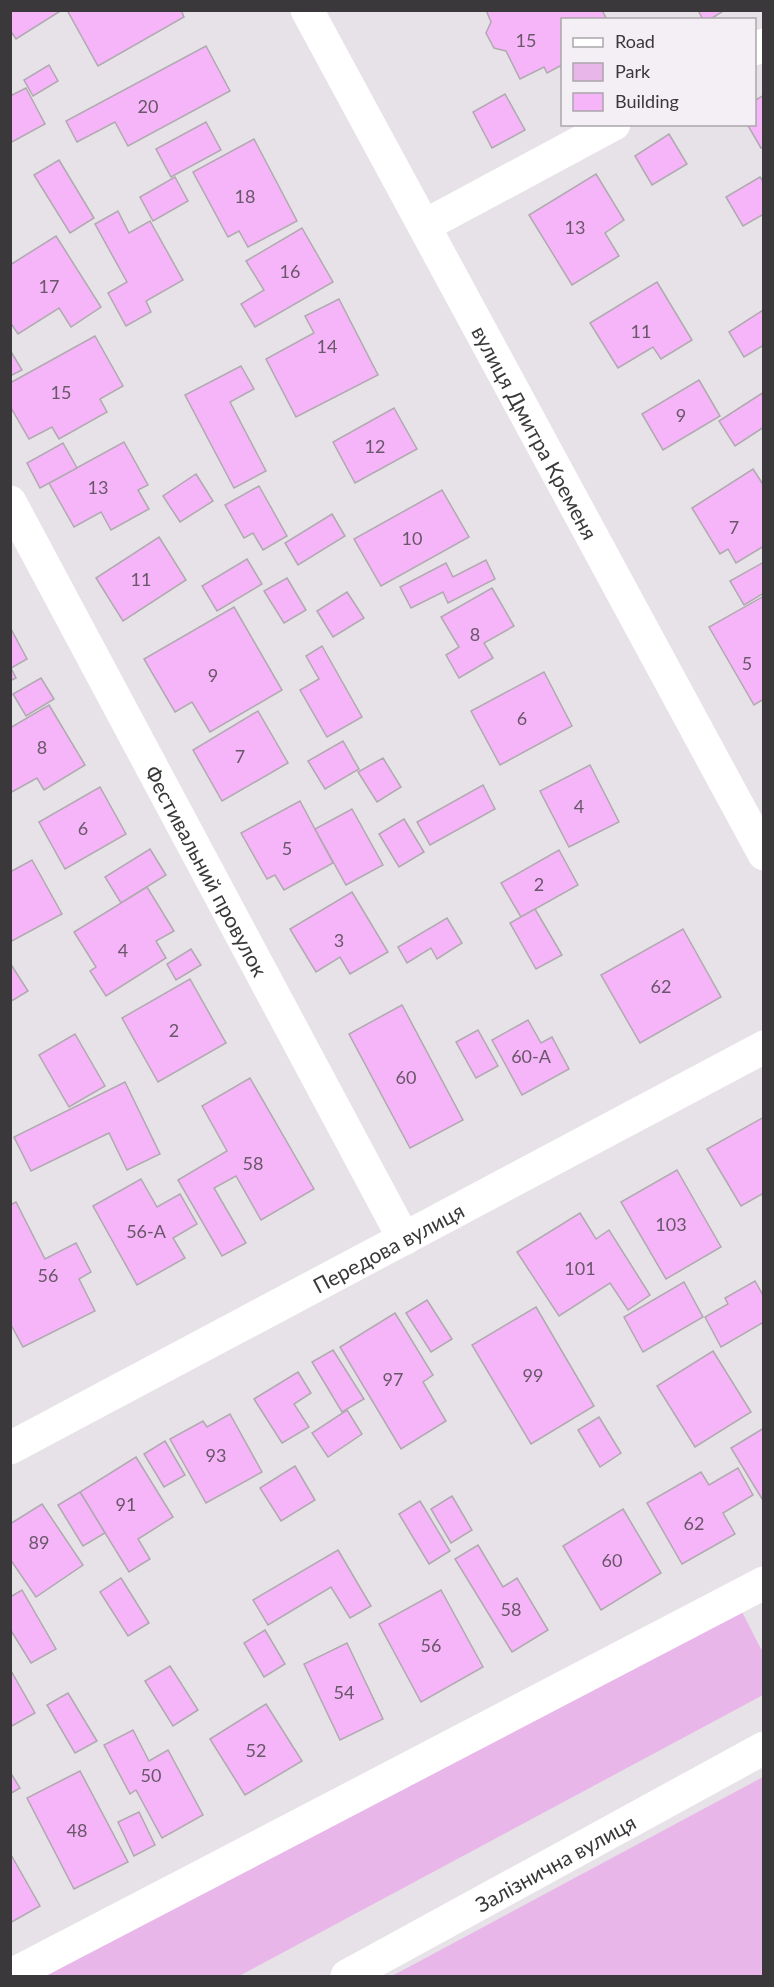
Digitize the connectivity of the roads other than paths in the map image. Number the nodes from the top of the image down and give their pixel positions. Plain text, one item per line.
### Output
1 (308, 10) edge
2 (610, 126) edge
3 (424, 226) junction
4 (10, 502) edge
5 (764, 854) edge
6 (764, 1047) edge
7 (404, 1239) junction
8 (14, 1439) edge
9 (764, 1583) edge
10 (764, 1748) edge
11 (10, 1976) edge
12 (347, 1977) edge

1 - 3 street, вулиця Дмитра Кременя
2 - 3 street
3 - 5 street, вулиця Дмитра Кременя
4 - 7 street, Фестивальний провулок
6 - 7 street, Передова вулиця
7 - 8 street, Передова вулиця
9 - 11 street
10 - 12 street, Залізнична вулиця

